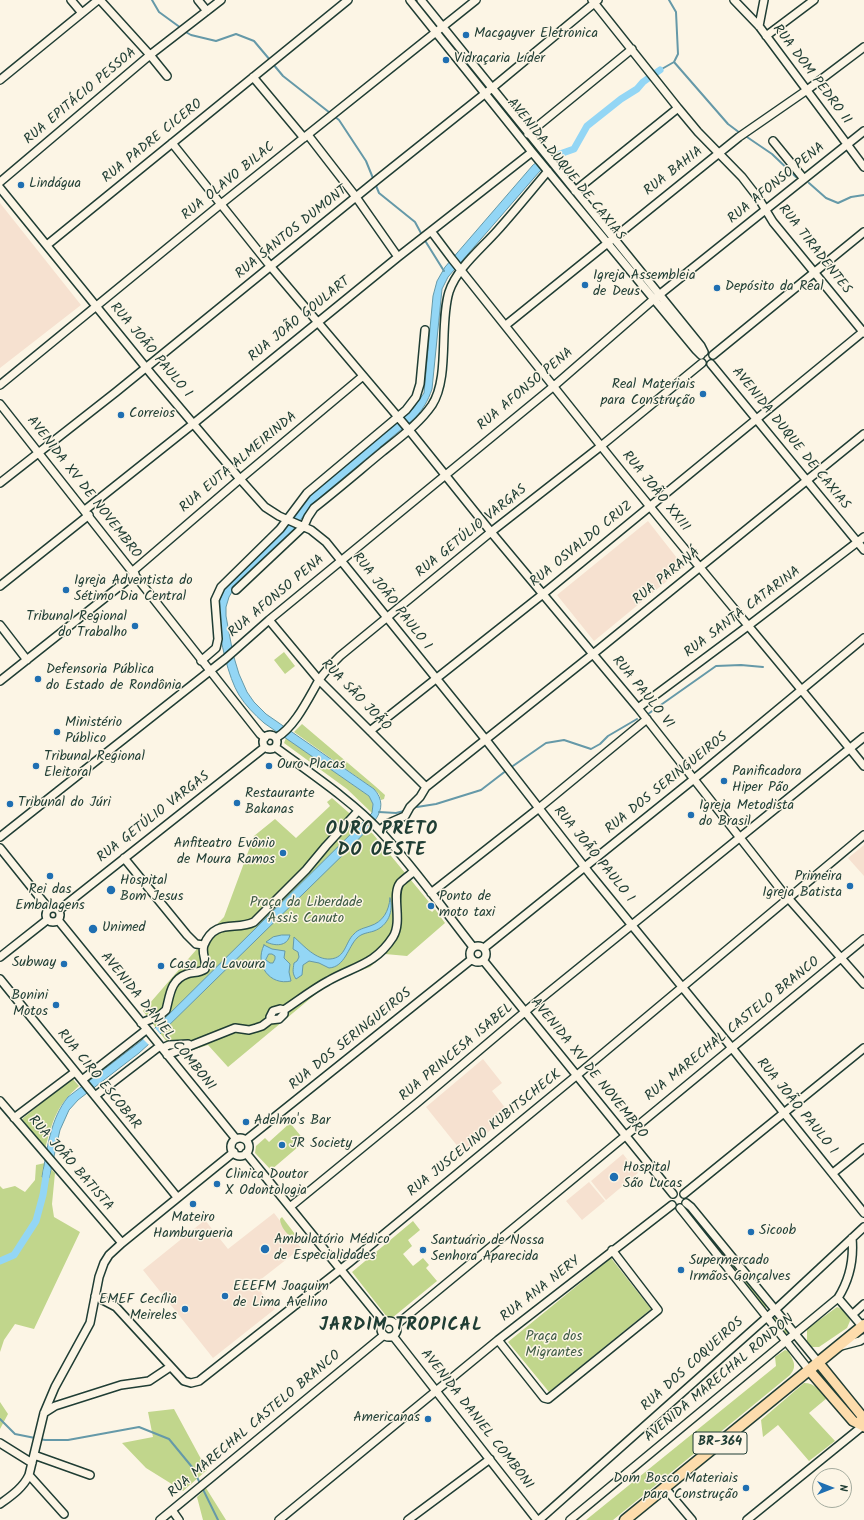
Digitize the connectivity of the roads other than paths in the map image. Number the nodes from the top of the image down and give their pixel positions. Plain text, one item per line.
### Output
1 (71, 0) edge
2 (99, 0) edge
3 (198, 0) edge
4 (221, 0) edge
5 (348, 0) edge
6 (410, 0) edge
7 (421, 0) edge
8 (476, 0) edge
9 (734, 0) edge
10 (764, 0) edge
11 (814, 0) edge
12 (595, 1) edge
13 (207, 11) junction
14 (82, 13) junction
15 (759, 26) junction
16 (442, 27) junction
17 (436, 32) junction
18 (766, 36) junction
19 (864, 46) edge
20 (632, 49) junction
21 (150, 55) junction
22 (167, 76) dead end
23 (253, 77) junction
24 (0, 80) edge
25 (492, 88) junction
26 (807, 90) junction
27 (485, 94) junction
28 (678, 108) junction
29 (864, 131) edge
30 (528, 134) junction
31 (306, 137) junction
32 (773, 141) dead end
33 (172, 143) junction
34 (846, 144) junction
35 (532, 152) junction
36 (719, 153) junction
37 (864, 167) edge
38 (547, 169) junction
39 (804, 179) junction
40 (0, 182) edge
41 (0, 188) edge
42 (576, 191) junction
43 (356, 198) junction
44 (221, 204) junction
45 (766, 210) junction
46 (429, 232) junction
47 (864, 232) edge
48 (613, 237) junction
49 (607, 242) junction
50 (47, 245) junction
51 (398, 257) junction
52 (271, 267) junction
53 (459, 268) junction
54 (815, 273) junction
55 (657, 297) junction
56 (96, 307) junction
57 (318, 322) junction
58 (506, 325) junction
59 (425, 330) dead end
60 (864, 332) edge
61 (703, 353) junction
62 (713, 355) junction
63 (702, 363) junction
64 (711, 364) junction
65 (146, 367) junction
66 (363, 376) junction
67 (0, 385) edge
68 (554, 386) junction
69 (0, 404) edge
70 (399, 418) junction
71 (756, 418) junction
72 (193, 424) junction
73 (407, 428) junction
74 (864, 434) edge
75 (601, 446) junction
76 (38, 452) junction
77 (444, 475) junction
78 (240, 479) junction
79 (808, 481) junction
80 (0, 483) edge
81 (650, 506) junction
82 (87, 513) junction
83 (295, 523) junction
84 (491, 532) junction
85 (864, 536) edge
86 (857, 542) junction
87 (864, 550) edge
88 (341, 560) junction
89 (700, 567) junction
90 (134, 573) junction
91 (0, 586) edge
92 (236, 590) dead end
93 (543, 594) junction
94 (387, 619) junction
95 (269, 620) junction
96 (0, 625) edge
97 (748, 626) junction
98 (864, 638) edge
99 (593, 654) junction
100 (27, 660) junction
101 (201, 661) junction
102 (209, 672) junction
103 (436, 679) junction
104 (320, 680) junction
105 (0, 681) edge
106 (802, 690) junction
107 (638, 708) junction
108 (647, 719) junction
109 (370, 731) junction
110 (278, 736) junction
111 (864, 737) edge
112 (265, 738) junction
113 (486, 740) junction
114 (265, 747) junction
115 (275, 748) junction
116 (850, 749) junction
117 (864, 766) edge
118 (694, 779) junction
119 (426, 787) junction
120 (539, 808) junction
121 (358, 811) junction
122 (380, 830) junction
123 (864, 836) edge
124 (0, 837) edge
125 (740, 837) junction
126 (0, 848) edge
127 (124, 858) junction
128 (585, 867) junction
129 (414, 871) junction
130 (431, 893) junction
131 (788, 899) junction
132 (48, 909) junction
133 (59, 910) junction
134 (47, 920) junction
135 (58, 920) junction
136 (632, 925) junction
137 (864, 939) edge
138 (204, 945) junction
139 (474, 947) junction
140 (484, 948) junction
141 (0, 958) edge
142 (841, 958) junction
143 (472, 959) junction
144 (483, 960) junction
145 (0, 979) edge
146 (864, 984) edge
147 (683, 987) junction
148 (525, 1012) junction
149 (141, 1023) junction
150 (148, 1032) junction
151 (194, 1044) junction
152 (159, 1045) junction
153 (732, 1048) junction
154 (864, 1048) edge
155 (167, 1055) junction
156 (75, 1072) junction
157 (576, 1076) junction
158 (83, 1082) junction
159 (93, 1094) junction
160 (0, 1102) edge
161 (784, 1112) junction
162 (14, 1118) junction
163 (624, 1136) junction
164 (236, 1139) junction
165 (246, 1140) junction
166 (864, 1148) edge
167 (234, 1152) junction
168 (246, 1153) junction
169 (833, 1173) junction
170 (673, 1194) junction
171 (684, 1194) junction
172 (177, 1197) junction
173 (686, 1203) junction
174 (672, 1204) junction
175 (290, 1207) junction
176 (680, 1208) junction
177 (864, 1213) edge
178 (864, 1227) edge
179 (852, 1238) junction
180 (122, 1243) junction
181 (612, 1250) junction
182 (341, 1270) junction
183 (95, 1296) junction
184 (838, 1298) junction
185 (864, 1304) edge
186 (775, 1310) junction
187 (853, 1314) junction
188 (767, 1317) junction
189 (384, 1323) junction
190 (396, 1325) junction
191 (863, 1325) edge
192 (794, 1334) junction
193 (384, 1335) junction
194 (393, 1336) junction
195 (864, 1338) edge
196 (498, 1340) junction
197 (786, 1341) junction
198 (836, 1347) junction
199 (818, 1362) junction
200 (170, 1367) junction
201 (809, 1370) junction
202 (437, 1390) junction
203 (44, 1413) junction
204 (864, 1426) edge
205 (0, 1442) edge
206 (33, 1459) junction
207 (490, 1459) junction
208 (29, 1475) junction
209 (90, 1475) dead end
210 (665, 1488) junction
211 (0, 1504) edge
212 (172, 1510) junction
213 (64, 1514) dead end
214 (160, 1520) edge
215 (179, 1520) edge
216 (279, 1520) edge
217 (408, 1520) edge
218 (538, 1520) edge
219 (570, 1520) edge
220 (625, 1520) edge
221 (692, 1520) edge
222 (747, 1520) edge

1 - 14 street
2 - 14 street
2 - 21 street
3 - 13 street
4 - 13 street, RUA EPITÁCIO PESSOA
5 - 23 street, RUA PADRE CICERO
6 - 17 street, AVENIDA DUQUE DE CAXIAS
7 - 16 street, AVENIDA DUQUE DE CAXIAS
8 - 16 street, RUA OLAVO BILAC
9 - 15 street, RUA DOM PEDRO II
10 - 15 street
11 - 18 street
12 - 20 street, RUA TIRADENTES
12 - 25 street, RUA SANTOS DUMONT
13 - 21 street, RUA EPITÁCIO PESSOA
14 - 24 street
15 - 18 street, RUA DOM PEDRO II
16 - 17 street, RUA OLAVO BILAC
16 - 25 street, AVENIDA DUQUE DE CAXIAS
17 - 27 street, AVENIDA DUQUE DE CAXIAS
17 - 31 street, RUA OLAVO BILAC
18 - 26 street, RUA DOM PEDRO II
19 - 26 street, RUA BAHIA
20 - 28 street, RUA TIRADENTES
20 - 30 street
21 - 22 street
21 - 40 street, RUA EPITÁCIO PESSOA
23 - 31 street
23 - 33 street, RUA PADRE CICERO
25 - 27 street, RUA SANTOS DUMONT
25 - 30 street, AVENIDA DUQUE DE CAXIAS
26 - 34 street, RUA DOM PEDRO II
26 - 36 street, RUA BAHIA
27 - 35 street, AVENIDA DUQUE DE CAXIAS
27 - 43 street, RUA SANTOS DUMONT
28 - 36 street, RUA TIRADENTES
28 - 42 street
29 - 34 street, RUA AFONSO PENA
30 - 42 street, AVENIDA DUQUE DE CAXIAS
31 - 43 street
31 - 44 street, RUA OLAVO BILAC
32 - 39 street
33 - 44 street, RUA PAULO VI
33 - 50 street, RUA PADRE CICERO
34 - 37 street, RUA DOM PEDRO II
34 - 39 street, RUA AFONSO PENA
35 - 38 street, AVENIDA DUQUE DE CAXIAS
35 - 46 street, RUA JOÃO GOULART
36 - 45 street, RUA TIRADENTES
36 - 48 street, RUA BAHIA
38 - 49 street, AVENIDA DUQUE DE CAXIAS
38 - 53 street
39 - 45 street, RUA AFONSO PENA
41 - 50 street, RUA JOÃO PAULO I
42 - 48 street, AVENIDA DUQUE DE CAXIAS
43 - 51 street
43 - 52 street, RUA SANTOS DUMONT
44 - 52 street, RUA PAULO VI
44 - 56 street, RUA OLAVO BILAC
45 - 54 street, RUA TIRADENTES
45 - 55 street, RUA AFONSO PENA
46 - 51 street, RUA JOÃO GOULART
46 - 53 street, RUA JOÃO XXIII
47 - 54 street
48 - 49 street, RUA BAHIA
48 - 55 street, AVENIDA DUQUE DE CAXIAS
49 - 55 street, AVENIDA DUQUE DE CAXIAS
49 - 58 street, RUA BAHIA
50 - 56 street, RUA JOÃO PAULO I
51 - 57 street, RUA JOÃO GOULART
52 - 57 street, RUA PAULO VI
52 - 65 street, RUA SANTOS DUMONT
53 - 58 street, RUA JOÃO XXIII
53 - 73 street
54 - 60 street, RUA TIRADENTES
54 - 62 street
55 - 61 street, AVENIDA DUQUE DE CAXIAS
55 - 68 street, RUA AFONSO PENA
56 - 65 street, RUA JOÃO PAULO I
56 - 67 street, RUA OLAVO BILAC
57 - 66 street, RUA PAULO VI
57 - 72 street, RUA JOÃO GOULART
58 - 68 street, RUA JOÃO XXIII
59 - 70 street
60 - 71 street, RUA OSVALDO CRUZ
61 - 62 street
61 - 63 street
62 - 64 street
63 - 64 street
63 - 75 street, RUA GETÚLIO VARGAS
64 - 71 street, AVENIDA DUQUE DE CAXIAS
65 - 72 street, RUA JOÃO PAULO I
65 - 76 street, RUA SANTOS DUMONT
66 - 70 street, RUA PAULO VI
66 - 78 street, RUA EUTA ALMEIRINDA
68 - 75 street, RUA JOÃO XXIII
68 - 77 street, RUA AFONSO PENA
69 - 76 street, AVENIDA XV DE NOVEMBRO
70 - 73 street, RUA PAULO VI
70 - 83 street
71 - 79 street, AVENIDA DUQUE DE CAXIAS
71 - 81 street, RUA OSVALDO CRUZ
72 - 78 street, RUA JOÃO PAULO I
72 - 82 street, RUA JOÃO GOULART
73 - 77 street, RUA PAULO VI
73 - 83 street
74 - 79 street, RUA PARANÁ
75 - 81 street, RUA JOÃO XXIII
75 - 84 street, RUA GETÚLIO VARGAS
76 - 80 street, RUA SANTOS DUMONT
76 - 82 street, AVENIDA XV DE NOVEMBRO
77 - 84 street, RUA PAULO VI
77 - 88 street, RUA AFONSO PENA
78 - 83 street, RUA JOÃO PAULO I
78 - 90 street, RUA EUTA ALMEIRINDA
79 - 86 street, AVENIDA DUQUE DE CAXIAS
79 - 89 street, RUA PARANÁ
81 - 89 street, RUA JOÃO XXIII
81 - 93 street, RUA OSVALDO CRUZ
82 - 90 street, AVENIDA XV DE NOVEMBRO
82 - 91 street, RUA JOÃO GOULART
83 - 88 street, RUA JOÃO PAULO I
83 - 92 street
83 - 101 street
84 - 93 street, RUA PAULO VI
84 - 94 street, RUA GETÚLIO VARGAS
85 - 86 street, RUA SANTA CATARINA
86 - 87 street, AVENIDA DUQUE DE CAXIAS
86 - 97 street, RUA SANTA CATARINA
88 - 94 street, RUA JOÃO PAULO I
88 - 95 street, RUA AFONSO PENA
89 - 97 street, RUA JOÃO XXIII
89 - 99 street, RUA PARANÁ
90 - 100 street, RUA EUTA ALMEIRINDA
90 - 101 street, AVENIDA XV DE NOVEMBRO
93 - 99 street, RUA PAULO VI
93 - 103 street, RUA OSVALDO CRUZ
94 - 103 street, RUA JOÃO PAULO I
94 - 104 street, RUA GETÚLIO VARGAS
95 - 102 street, RUA AFONSO PENA
95 - 104 street, RUA SÃO JOÃO
96 - 100 street
97 - 106 street, RUA JOÃO XXIII
97 - 107 street, RUA SANTA CATARINA
98 - 106 street, RUA DOS SERINGUEIROS
99 - 107 street, RUA PAULO VI
99 - 113 street, RUA PARANÁ
100 - 105 street, RUA EUTA ALMEIRINDA
101 - 102 street, AVENIDA XV DE NOVEMBRO
102 - 112 street, AVENIDA XV DE NOVEMBRO
102 - 124 street, RUA AFONSO PENA
103 - 109 street, RUA OSVALDO CRUZ
103 - 113 street, RUA JOÃO PAULO I
104 - 109 street, RUA SÃO JOÃO
104 - 110 street, RUA GETÚLIO VARGAS
106 - 116 street, RUA JOÃO XXIII
106 - 118 street, RUA DOS SERINGUEIROS
107 - 108 street, RUA PAULO VI
108 - 118 street, RUA PAULO VI
108 - 120 street
109 - 119 street, RUA SÃO JOÃO
110 - 112 street
110 - 115 street
111 - 116 street, RUA PRINCESA ISABEL
112 - 114 street
113 - 119 street, RUA PARANÁ
113 - 120 street, RUA JOÃO PAULO I
114 - 115 street
114 - 127 street, RUA GETÚLIO VARGAS
115 - 121 street
116 - 117 street, RUA JOÃO XXIII
116 - 125 street, RUA PRINCESA ISABEL
118 - 125 street, RUA PAULO VI
118 - 128 street, RUA DOS SERINGUEIROS
119 - 122 street, RUA PARANÁ
120 - 128 street, RUA JOÃO PAULO I
120 - 130 street
121 - 122 street
121 - 138 street
122 - 129 street
123 - 131 street, RUA JUSCELINO KUBITSCHECK
125 - 131 street, RUA PAULO VI
125 - 136 street, RUA PRINCESA ISABEL
126 - 132 street
127 - 133 street, RUA GETÚLIO VARGAS
127 - 138 street
128 - 136 street, RUA JOÃO PAULO I
128 - 140 street, RUA DOS SERINGUEIROS
129 - 130 street
129 - 151 street
130 - 139 street
131 - 142 street, RUA PAULO VI
131 - 147 street, RUA JUSCELINO KUBITSCHECK
132 - 133 street
132 - 134 street
133 - 135 street
134 - 135 street
134 - 141 street
135 - 149 street, AVENIDA DANIEL COMBONI
136 - 147 street, RUA JOÃO PAULO I
136 - 148 street, RUA PRINCESA ISABEL
137 - 142 street, RUA MARECHAL CASTELO BRANCO
138 - 149 street
139 - 140 street
139 - 143 street
140 - 144 street
142 - 146 street, RUA PAULO VI
142 - 153 street, RUA MARECHAL CASTELO BRANCO
143 - 144 street
143 - 165 street, RUA DOS SERINGUEIROS
144 - 148 street, AVENIDA XV DE NOVEMBRO
145 - 156 street, RUA CIRO ESCOBAR
147 - 153 street, RUA JOÃO PAULO I
147 - 157 street, RUA JUSCELINO KUBITSCHECK
148 - 157 street, AVENIDA XV DE NOVEMBRO
148 - 175 street, RUA PRINCESA ISABEL
149 - 150 street, AVENIDA DANIEL COMBONI
150 - 152 street, AVENIDA DANIEL COMBONI
150 - 158 street
151 - 152 street
151 - 155 street
152 - 155 street, AVENIDA DANIEL COMBONI
152 - 159 street
153 - 161 street, RUA JOÃO PAULO I
153 - 163 street, RUA MARECHAL CASTELO BRANCO
154 - 161 street
155 - 164 street, AVENIDA DANIEL COMBONI
156 - 158 street, RUA CIRO ESCOBAR
156 - 162 street
157 - 163 street, AVENIDA XV DE NOVEMBRO
157 - 182 street, RUA JUSCELINO KUBITSCHECK
158 - 159 street, RUA CIRO ESCOBAR
159 - 172 street, RUA CIRO ESCOBAR
160 - 162 street, RUA JOÃO BATISTA
161 - 169 street, RUA JOÃO PAULO I
161 - 171 street
162 - 180 street, RUA JOÃO BATISTA
163 - 170 street, AVENIDA XV DE NOVEMBRO
163 - 190 street, RUA MARECHAL CASTELO BRANCO
164 - 165 street
164 - 167 street
165 - 168 street
166 - 169 street
167 - 168 street
167 - 172 street
168 - 175 street
169 - 177 street, RUA JOÃO PAULO I
170 - 171 street
170 - 174 street
171 - 173 street
172 - 180 street
173 - 176 street
173 - 186 street
174 - 176 street
174 - 181 street, RUA ANA NERY
175 - 182 street
176 - 188 street
178 - 179 street, RUA DOS COQUEIROS
179 - 184 street, AVENIDA MARECHAL RONDON
179 - 186 street, RUA DOS COQUEIROS
180 - 183 street
181 - 196 street, RUA ANA NERY
181 - 196 street
182 - 189 street
182 - 200 street, RUA JUSCELINO KUBITSCHECK
183 - 200 street
183 - 203 street
184 - 187 street
184 - 192 street, AVENIDA MARECHAL RONDON
185 - 187 street
186 - 188 street, RUA DOS COQUEIROS
186 - 192 street
187 - 191 street
188 - 197 street
188 - 218 street, RUA DOS COQUEIROS
189 - 190 street
189 - 193 street
190 - 194 street
191 - 198 highway, BR-364
192 - 197 street, AVENIDA MARECHAL RONDON
192 - 199 street
193 - 194 street
193 - 212 street, RUA MARECHAL CASTELO BRANCO
194 - 202 street, AVENIDA DANIEL COMBONI
195 - 198 street
196 - 202 street, RUA ANA NERY
197 - 201 street
197 - 219 street, AVENIDA MARECHAL RONDON
198 - 199 highway, BR-364
199 - 201 highway, BR-364
199 - 204 main road
200 - 203 street
201 - 204 main road
201 - 210 highway, BR-364
202 - 207 street, AVENIDA DANIEL COMBONI
202 - 216 street, RUA ANA NERY
203 - 206 street
204 - 222 street
205 - 206 street
206 - 208 street
206 - 209 street
207 - 217 street
207 - 218 street, AVENIDA DANIEL COMBONI
208 - 211 street
208 - 213 street
210 - 220 highway, BR-364
210 - 221 street
212 - 214 street, RUA MARECHAL CASTELO BRANCO
212 - 215 street

